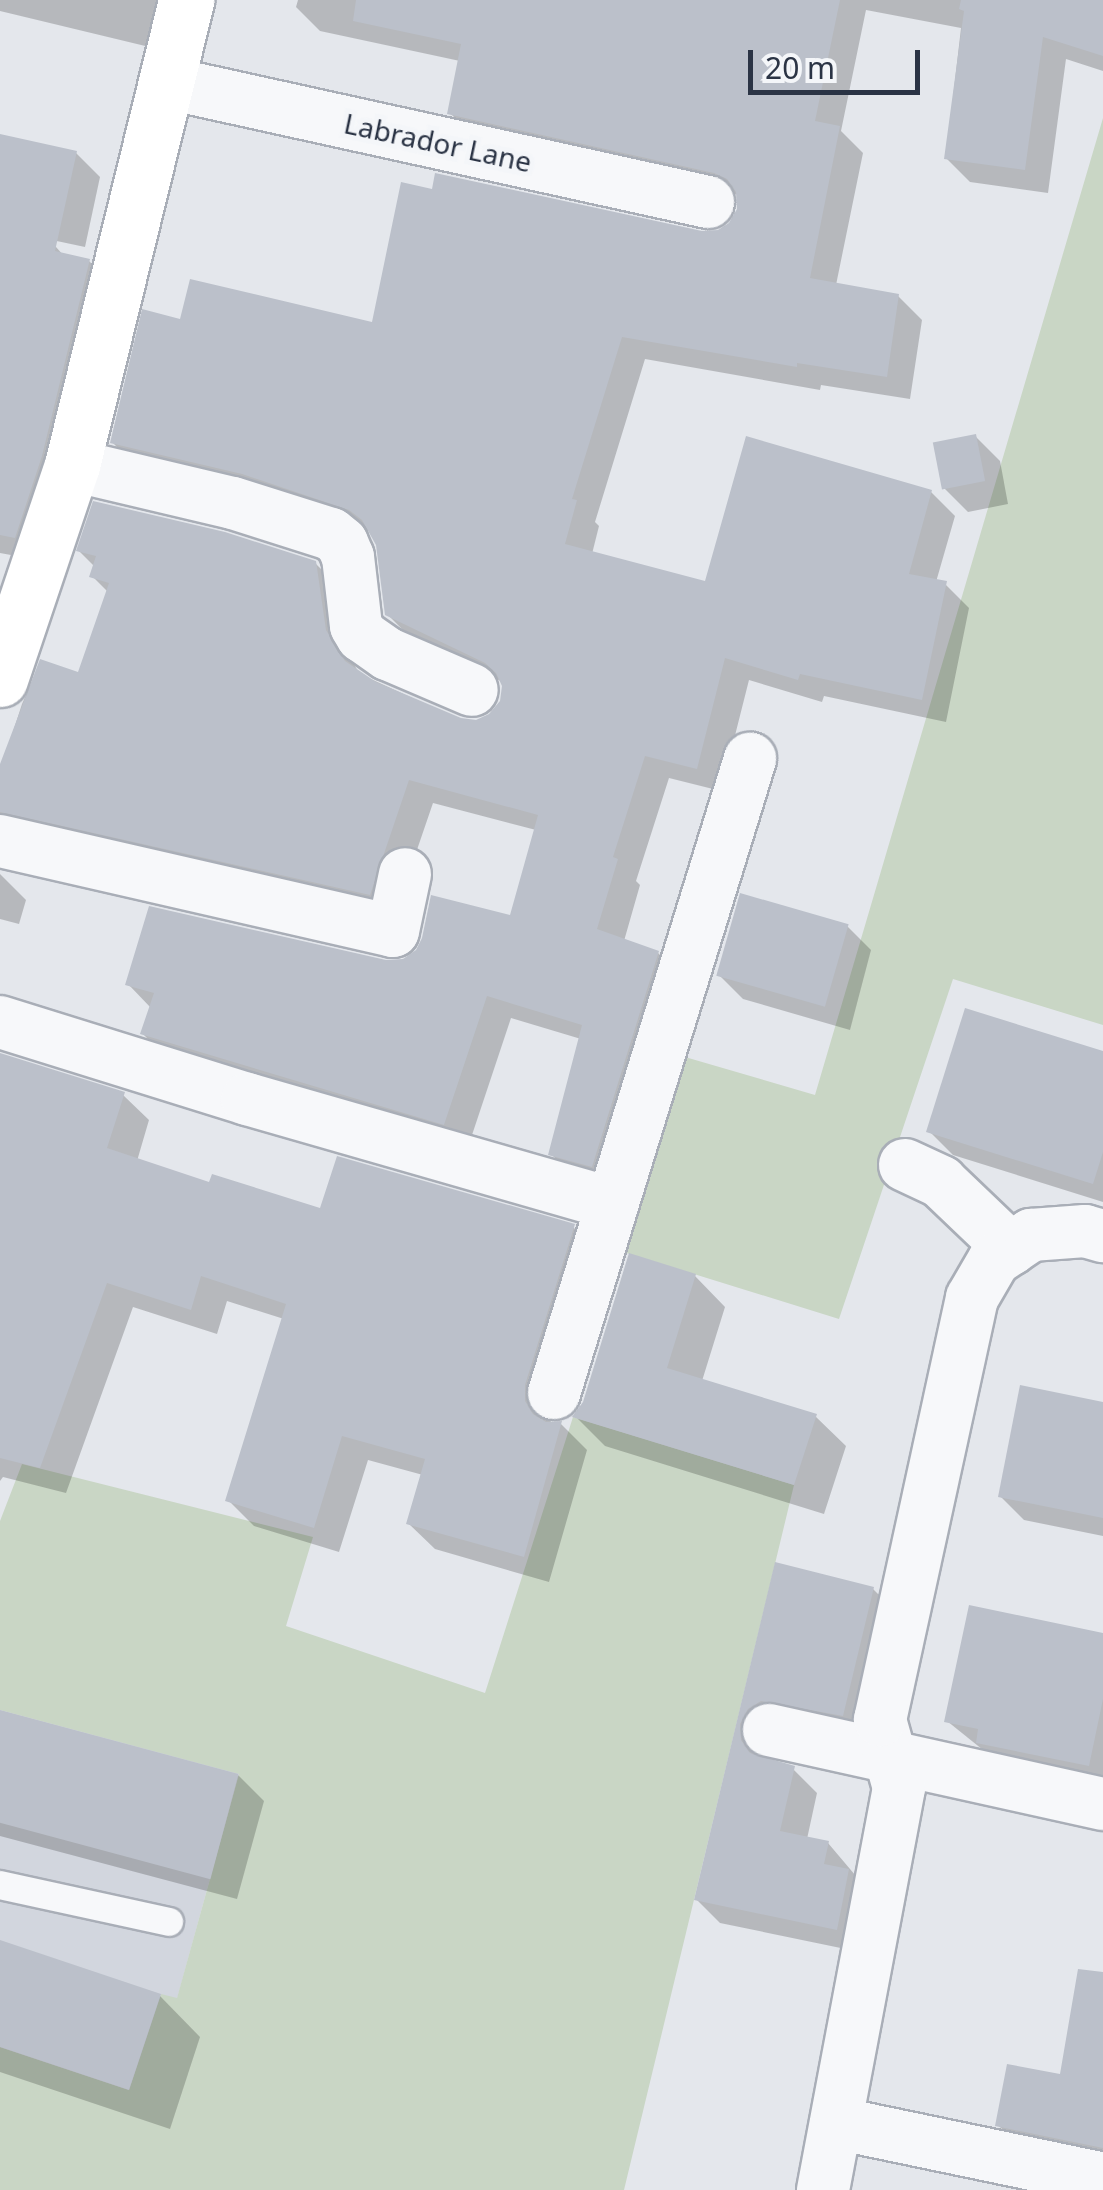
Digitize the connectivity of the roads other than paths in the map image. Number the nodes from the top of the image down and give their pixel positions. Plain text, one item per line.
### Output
1 (186, 0) edge
2 (168, 84) junction
3 (708, 202) dead end
4 (72, 465) junction
5 (0, 680) edge
6 (472, 690) dead end
7 (750, 759) dead end
8 (0, 842) edge
9 (405, 874) dead end
10 (0, 1022) edge
11 (905, 1165) dead end
12 (612, 1204) junction
13 (1103, 1236) edge
14 (1010, 1249) junction
15 (554, 1393) dead end
16 (769, 1730) dead end
17 (886, 1755) junction
18 (1103, 1804) edge
19 (0, 1885) edge
20 (168, 1922) dead end
21 (836, 2122) junction
22 (1103, 2179) edge
23 (824, 2190) edge

1 - 2 street
2 - 3 street, Labrador Lane
2 - 4 street
4 - 5 street
4 - 6 street
7 - 12 street
8 - 9 street
10 - 12 street
11 - 14 street
12 - 15 street
13 - 14 street
14 - 17 street
16 - 17 street
17 - 18 street
17 - 21 street
19 - 20 lane
21 - 22 street
21 - 23 street

